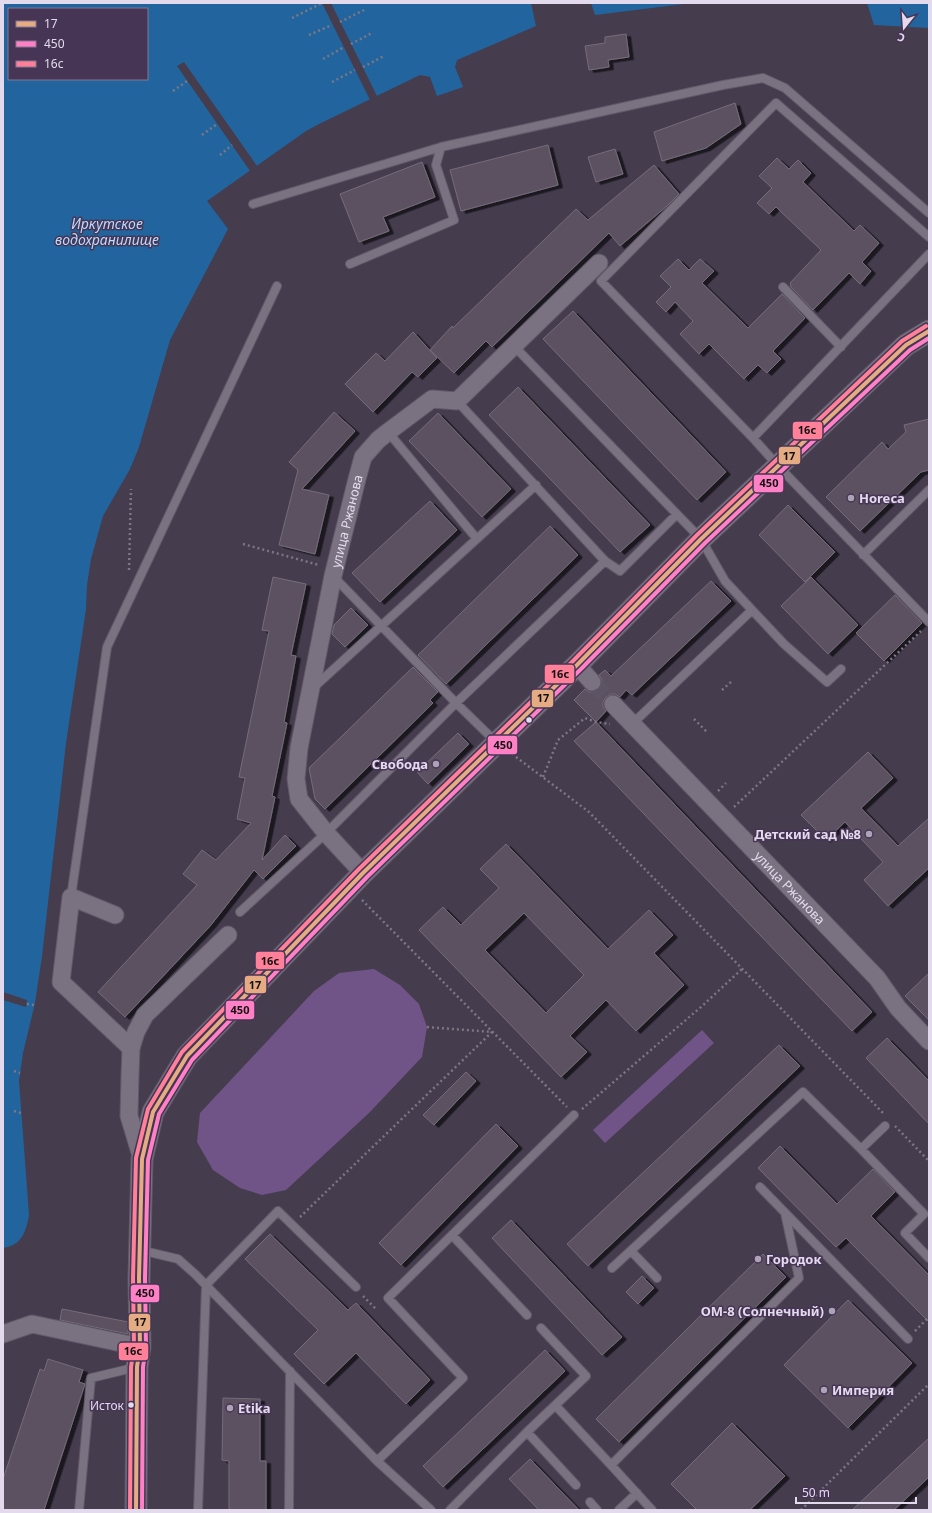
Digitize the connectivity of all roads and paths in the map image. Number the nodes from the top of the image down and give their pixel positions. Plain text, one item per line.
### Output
1 (322, 3) edge
2 (364, 10) dead end
3 (292, 18) dead end
4 (340, 22) dead end
5 (332, 25) dead end
6 (372, 33) dead end
7 (309, 35) dead end
8 (351, 44) dead end
9 (344, 47) dead end
10 (384, 56) dead end
11 (323, 59) dead end
12 (363, 67) dead end
13 (355, 70) dead end
14 (187, 81) dead end
15 (332, 82) dead end
16 (173, 91) dead end
17 (217, 124) dead end
18 (202, 135) dead end
19 (232, 145) dead end
20 (441, 147) junction
21 (220, 155) dead end
22 (253, 204) dead end
23 (929, 213) edge
24 (929, 237) edge
25 (929, 254) edge
26 (599, 263) dead end
27 (350, 264) dead end
28 (278, 286) dead end
29 (783, 287) dead end
30 (929, 331) edge
31 (514, 346) junction
32 (841, 347) junction
33 (457, 401) junction
34 (388, 432) junction
35 (753, 438) junction
36 (778, 466) junction
37 (536, 485) junction
38 (929, 490) edge
39 (677, 514) junction
40 (477, 539) junction
41 (701, 539) junction
42 (243, 544) dead end
43 (863, 555) junction
44 (605, 561) junction
45 (328, 571) junction
46 (752, 610) junction
47 (929, 622) edge
48 (382, 625) junction
49 (923, 629) dead end
50 (577, 666) junction
51 (841, 669) dead end
52 (592, 682) tunnel mouth
53 (731, 682) dead end
54 (311, 690) junction
55 (722, 690) dead end
56 (456, 703) junction
57 (612, 704) tunnel mouth
58 (694, 719) dead end
59 (632, 724) junction
60 (706, 732) dead end
61 (497, 742) junction
62 (543, 778) junction
63 (726, 783) dead end
64 (718, 792) dead end
65 (722, 818) junction
66 (326, 834) junction
67 (356, 880) junction
68 (71, 897) junction
69 (240, 912) dead end
70 (115, 915) dead end
71 (228, 935) dead end
72 (742, 969) junction
73 (27, 1004) dead end
74 (34, 1005) dead end
75 (427, 1027) dead end
76 (492, 1032) junction
77 (929, 1041) edge
78 (131, 1048) junction
79 (14, 1071) dead end
80 (20, 1073) dead end
81 (14, 1111) dead end
82 (21, 1113) dead end
83 (574, 1115) junction
84 (885, 1116) dead end
85 (888, 1124) joint
86 (861, 1149) junction
87 (142, 1159) junction
88 (929, 1161) edge
89 (760, 1187) dead end
90 (926, 1212) edge
91 (785, 1213) junction
92 (292, 1225) junction
93 (452, 1235) junction
94 (139, 1250) junction
95 (631, 1251) junction
96 (929, 1258) edge
97 (612, 1268) dead end
98 (657, 1278) dead end
99 (206, 1285) junction
100 (356, 1287) joint
101 (377, 1310) dead end
102 (527, 1315) dead end
103 (929, 1317) edge
104 (541, 1328) dead end
105 (3, 1334) edge
106 (908, 1339) joint
107 (138, 1357) junction
108 (290, 1372) junction
109 (929, 1384) edge
110 (556, 1406) junction
111 (527, 1432) junction
112 (377, 1461) junction
113 (611, 1465) junction
114 (576, 1485) dead end
115 (637, 1493) junction
116 (590, 1502) dead end
117 (79, 1510) edge
118 (136, 1510) edge
119 (198, 1510) edge
120 (289, 1510) edge
121 (431, 1510) edge
122 (450, 1510) edge
123 (597, 1510) edge
124 (619, 1510) edge
125 (652, 1510) edge
126 (801, 1510) edge

1 - 3 path
2 - 4 path
5 - 7 path
6 - 8 path
9 - 11 path
10 - 12 path
13 - 15 path
14 - 16 path
17 - 18 path
19 - 21 path
20 - 22 lane
20 - 23 lane
20 - 27 lane
24 - 35 lane
25 - 32 lane
26 - 31 street
28 - 68 lane
29 - 32 lane
30 - 36 street
31 - 33 street
31 - 39 lane
32 - 35 lane
33 - 34 street, улица Ржанова
33 - 37 lane
34 - 40 lane
34 - 45 street, улица Ржанова
35 - 36 lane
36 - 41 street
36 - 43 lane
37 - 40 lane
37 - 44 lane
38 - 43 lane
39 - 41 lane
39 - 44 lane
40 - 48 lane
41 - 46 lane
41 - 50 street
42 - 45 path
43 - 47 lane
44 - 56 lane
45 - 48 lane
45 - 54 street, улица Ржанова
46 - 51 lane
46 - 59 lane
48 - 54 lane
48 - 56 lane
49 - 65 path
50 - 52 street
50 - 61 street
53 - 55 path
54 - 66 street, улица Ржанова
56 - 61 lane
56 - 66 lane
57 - 59 street, улица Ржанова
58 - 60 path
59 - 62 path
59 - 65 street, улица Ржанова
61 - 62 path
61 - 67 street
62 - 72 path
63 - 64 path
65 - 77 street, улица Ржанова
66 - 67 street, улица Ржанова
66 - 69 lane
67 - 76 path
67 - 87 street
68 - 70 street
68 - 78 street
71 - 78 street
72 - 83 path
72 - 84 path
73 - 74 path
75 - 76 path
76 - 83 path
76 - 92 path
78 - 87 street
79 - 80 path
81 - 82 path
83 - 93 lane
85 - 86 lane
85 - 88 path
86 - 90 lane
86 - 95 lane
87 - 94 street
89 - 91 lane
90 - 96 lane
91 - 106 lane
91 - 113 lane
92 - 99 lane
92 - 100 lane
93 - 102 lane
93 - 112 lane
94 - 99 lane
94 - 107 street
95 - 97 lane
95 - 98 lane
99 - 108 lane
99 - 119 lane
100 - 101 path
103 - 106 path
104 - 110 lane
105 - 107 street
107 - 117 lane
107 - 118 street
108 - 112 lane
108 - 120 lane
109 - 126 path
110 - 111 lane
110 - 113 lane
111 - 114 lane
111 - 122 lane
112 - 121 lane
113 - 115 lane
115 - 124 lane
115 - 125 lane
116 - 123 lane

